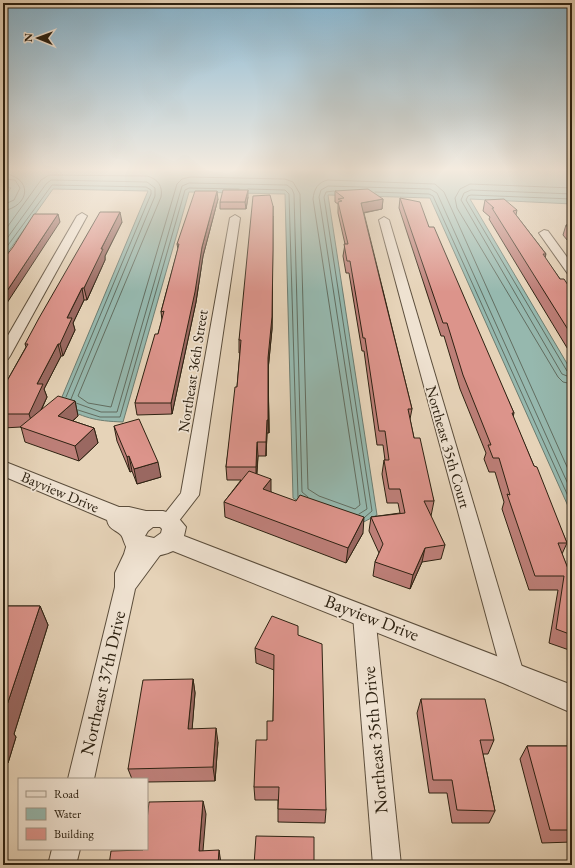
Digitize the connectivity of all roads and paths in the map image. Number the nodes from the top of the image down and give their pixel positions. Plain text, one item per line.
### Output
1 (82, 216) dead end
2 (235, 218) dead end
3 (384, 220) dead end
4 (544, 233) dead end
5 (572, 272) edge
6 (3, 356) edge
7 (3, 468) edge
8 (152, 534) junction
9 (364, 615) junction
10 (513, 674) junction
11 (572, 700) edge
12 (82, 778) edge
13 (66, 850) edge
14 (62, 865) edge
15 (387, 865) edge

1 - 6 street
2 - 8 street, Northeast 36th Street
3 - 10 street, Northeast 35th Court
4 - 5 street
7 - 8 street, Bayview Drive
8 - 9 street, Bayview Drive
8 - 12 street, Northeast 37th Drive
9 - 10 street, Bayview Drive
9 - 15 street, Northeast 35th Drive
10 - 11 street, Bayview Drive
13 - 14 street

